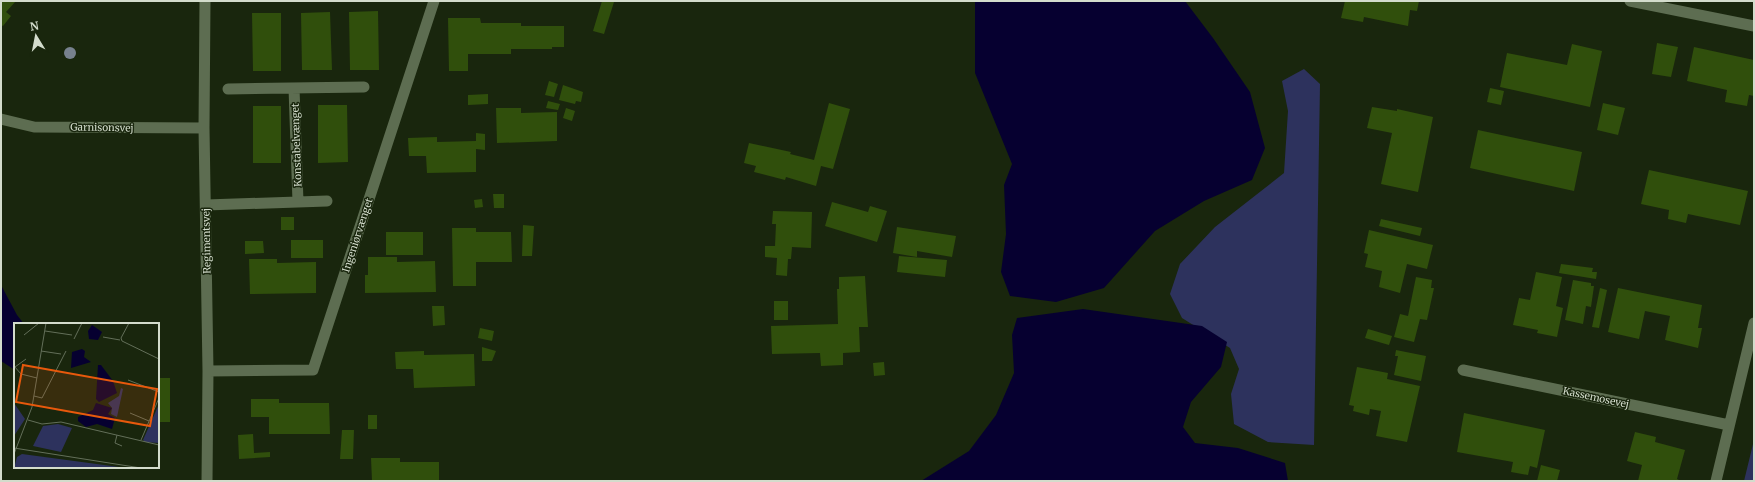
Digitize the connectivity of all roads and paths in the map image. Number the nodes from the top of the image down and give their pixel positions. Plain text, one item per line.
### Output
1 (205, 1) edge
2 (434, 1) edge
3 (1630, 1) edge
4 (1754, 26) edge
5 (364, 87) dead end
6 (294, 88) junction
7 (228, 89) dead end
8 (1, 119) edge
9 (204, 128) junction
10 (327, 201) dead end
11 (298, 202) junction
12 (206, 205) junction
13 (1754, 323) edge
14 (1463, 370) dead end
15 (208, 371) junction
16 (1729, 425) junction
17 (207, 481) edge
18 (1716, 481) edge

1 - 9 street, Regimentsvej
2 - 15 street, Ingeniørvænget
3 - 4 street
5 - 6 street
6 - 7 street
6 - 11 street, Konstabelvænget
8 - 9 street, Garnisonsvej
9 - 12 street, Regimentsvej
10 - 11 street
11 - 12 street
12 - 15 street, Regimentsvej
13 - 16 street
14 - 16 street, Kassemosevej
15 - 17 street, Regimentsvej
16 - 18 street

